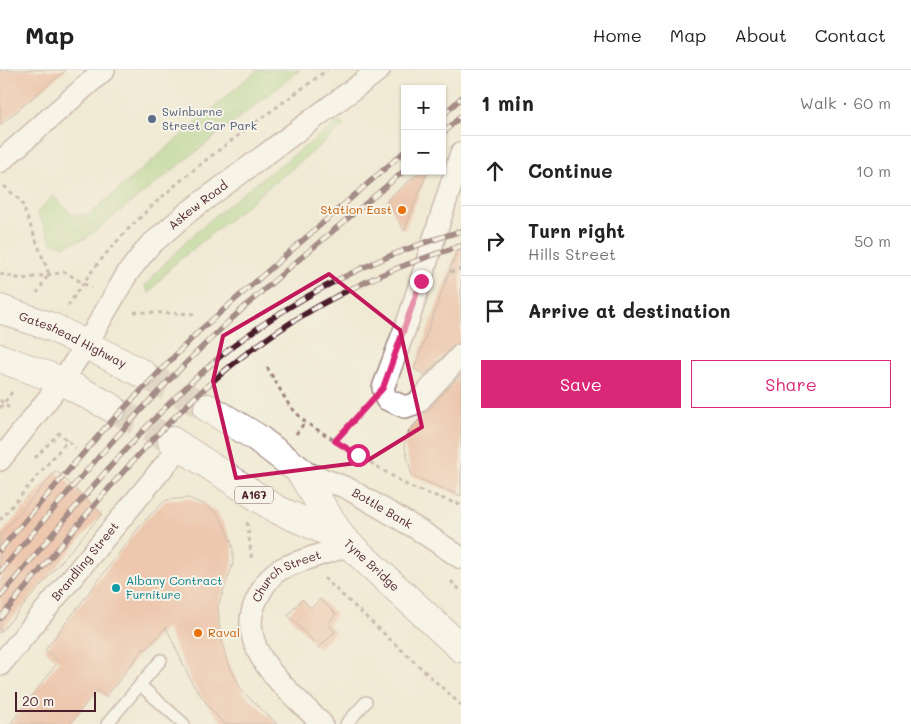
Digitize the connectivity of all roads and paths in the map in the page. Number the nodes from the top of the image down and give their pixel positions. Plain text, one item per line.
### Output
1 (104, 70) edge
2 (379, 70) edge
3 (461, 153) edge
4 (0, 162) edge
5 (0, 182) edge
6 (0, 274) edge
7 (49, 274) junction
8 (82, 282) dead end
9 (0, 309) edge
10 (131, 311) dead end
11 (198, 314) dead end
12 (86, 345) junction
13 (461, 355) edge
14 (0, 358) edge
15 (267, 367) dead end
16 (143, 374) tunnel mouth
17 (62, 381) junction
18 (389, 395) junction
19 (112, 408) tunnel mouth
20 (208, 408) tunnel mouth
21 (335, 441) junction
22 (76, 448) dead end
23 (171, 450) joint
24 (0, 460) edge
25 (299, 470) junction
26 (461, 505) edge
27 (246, 512) dead end
28 (0, 520) edge
29 (346, 542) junction
30 (461, 558) edge
31 (255, 601) junction
32 (461, 648) edge
33 (161, 660) dead end
34 (0, 665) edge
35 (140, 685) junction
36 (366, 702) dead end
37 (107, 724) edge
38 (184, 724) edge
39 (322, 724) edge
40 (346, 724) edge

1 - 4 street
2 - 12 street, Askew Road
3 - 18 street
5 - 7 path
6 - 7 path
7 - 8 path
9 - 12 highway, Gateshead Highway
10 - 11 path
12 - 16 highway, Gateshead Highway
12 - 17 street, Askew Road
13 - 18 street
14 - 17 highway
15 - 21 path
17 - 19 highway
17 - 24 street, Askew Road
18 - 21 path
20 - 25 highway, A167
21 - 26 path
22 - 28 path
23 - 29 highway, A167
23 - 34 street, Brandling Street
25 - 29 highway, Tyne Bridge / A167
25 - 30 street, Bottle Bank
27 - 31 path
29 - 31 street, Church Street
29 - 32 highway, Tyne Bridge / A167
31 - 39 street, Church Street
33 - 35 lane
35 - 37 lane
35 - 38 lane
36 - 40 lane

